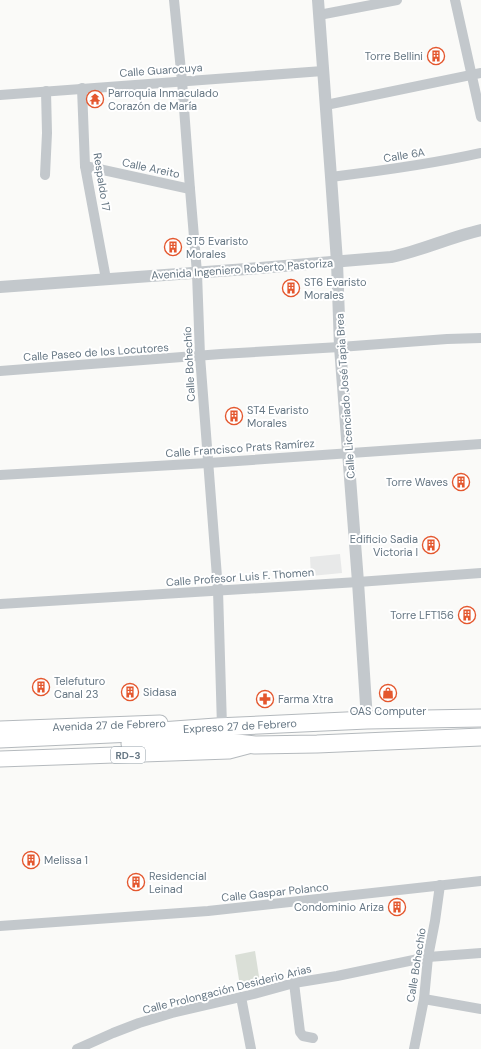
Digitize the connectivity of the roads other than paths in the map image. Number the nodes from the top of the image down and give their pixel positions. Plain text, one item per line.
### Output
1 (174, 0) edge
2 (318, 0) edge
3 (397, 0) edge
4 (455, 0) edge
5 (320, 15) junction
6 (323, 71) junction
7 (476, 74) edge
8 (182, 81) junction
9 (82, 88) junction
10 (46, 91) junction
11 (0, 95) edge
12 (326, 105) junction
13 (481, 117) edge
14 (481, 153) edge
15 (85, 166) junction
16 (45, 175) dead end
17 (331, 176) junction
18 (190, 188) junction
19 (481, 230) edge
20 (336, 262) junction
21 (197, 273) junction
22 (106, 279) junction
23 (0, 287) edge
24 (481, 338) edge
25 (340, 347) junction
26 (200, 356) junction
27 (0, 371) edge
28 (481, 444) edge
29 (349, 453) junction
30 (208, 463) junction
31 (0, 475) edge
32 (481, 573) edge
33 (358, 582) junction
34 (218, 590) junction
35 (0, 604) edge
36 (481, 718) edge
37 (367, 720) junction
38 (219, 727) junction
39 (0, 730) edge
40 (481, 737) edge
41 (0, 739) edge
42 (255, 745) junction
43 (0, 749) edge
44 (0, 759) edge
45 (481, 881) edge
46 (440, 885) junction
47 (0, 926) edge
48 (481, 953) edge
49 (428, 957) junction
50 (294, 983) junction
51 (241, 997) junction
52 (424, 999) junction
53 (481, 1009) edge
54 (313, 1038) dead end
55 (77, 1049) edge
56 (251, 1049) edge
57 (414, 1049) edge

1 - 8 street, Calle Bohechío
2 - 5 street, Calle Licenciado José Tapia Brea
3 - 5 street
4 - 7 street
5 - 6 street, Calle Licenciado José Tapia Brea
6 - 8 street, Calle Guarocuya
6 - 12 street, Calle Licenciado José Tapia Brea
7 - 12 street
7 - 13 street
8 - 9 street, Calle Guarocuya
8 - 18 street, Calle Bohechío
9 - 10 street, Calle Guarocuya
9 - 15 street, Respaldo 17
10 - 11 street, Calle Guarocuya
10 - 16 street
12 - 17 street, Calle Licenciado José Tapia Brea
14 - 17 street, Calle 6A
15 - 18 street, Calle Areito
15 - 22 street, Respaldo 17
17 - 20 street, Calle Licenciado José Tapia Brea
18 - 21 street, Calle Bohechío
19 - 20 street, Avenida Ingeniero Roberto Pastoriza
20 - 21 street, Avenida Ingeniero Roberto Pastoriza
20 - 25 street, Calle Licenciado José Tapia Brea
21 - 22 street, Avenida Ingeniero Roberto Pastoriza
21 - 26 street, Calle Bohechío
22 - 23 street, Avenida Ingeniero Roberto Pastoriza
24 - 25 street, Calle Paseo de los Locutores
25 - 26 street, Calle Paseo de los Locutores
25 - 29 street, Calle Licenciado José Tapia Brea
26 - 27 street, Calle Paseo de los Locutores
26 - 30 street, Calle Bohechío
28 - 29 street, Calle Francisco Prats Ramírez
29 - 30 street, Calle Francisco Prats Ramírez
29 - 33 street, Calle Licenciado José Tapia Brea
30 - 31 street, Calle Francisco Prats Ramírez
30 - 34 street, Calle Bohechío
32 - 33 street, Calle Profesor Luis F. Thomen
33 - 34 street, Calle Profesor Luis F. Thomen
33 - 37 street, Calle Licenciado José Tapia Brea
34 - 35 street, Calle Profesor Luis F. Thomen
34 - 38 street, Calle Bohechío
36 - 37 highway, Expreso 27 de Febrero / RD-3
37 - 38 highway, Expreso 27 de Febrero / RD-3
38 - 39 main road, Avenida 27 de Febrero / RD-3
38 - 41 highway, Expreso 27 de Febrero / RD-3
40 - 42 highway, Expreso 27 de Febrero / RD-3
42 - 43 highway, Expreso 27 de Febrero / RD-3
42 - 44 main road, RD-3
45 - 46 street, Calle Gaspar Polanco
46 - 47 street, Calle Gaspar Polanco
46 - 49 street, Calle Bohechío
48 - 49 street, Calle Prolongación Desiderio Arias
49 - 50 street, Calle Prolongación Desiderio Arias
49 - 52 street, Calle Bohechío
50 - 51 street, Calle Prolongación Desiderio Arias
50 - 54 street
51 - 55 street, Calle Prolongación Desiderio Arias
51 - 56 street
52 - 53 street
52 - 57 street, Calle Bohechío

